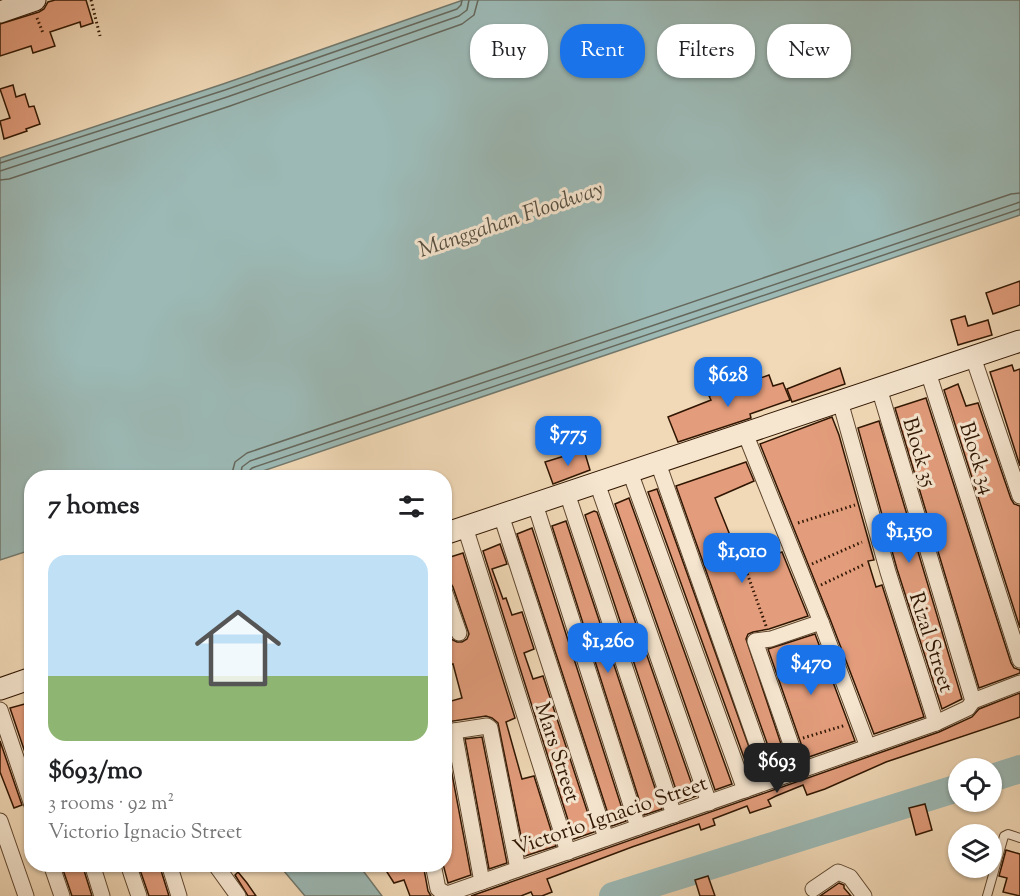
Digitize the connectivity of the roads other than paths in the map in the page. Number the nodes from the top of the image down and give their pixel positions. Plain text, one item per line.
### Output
1 (32, 0) edge
2 (0, 12) edge
3 (1020, 341) edge
4 (973, 357) junction
5 (928, 372) junction
6 (879, 388) junction
7 (840, 401) junction
8 (745, 433) junction
9 (658, 463) junction
10 (630, 472) junction
11 (597, 483) junction
12 (567, 493) junction
13 (1020, 496) edge
14 (535, 504) junction
15 (501, 515) junction
16 (465, 527) junction
17 (452, 531) edge
18 (452, 613) edge
19 (821, 622) junction
20 (459, 633) dead end
21 (1020, 660) edge
22 (24, 681) edge
23 (1020, 683) edge
24 (0, 689) edge
25 (973, 701) junction
26 (0, 710) edge
27 (936, 723) junction
28 (452, 732) edge
29 (452, 746) edge
30 (868, 747) junction
31 (7, 754) edge
32 (800, 770) junction
33 (772, 780) junction
34 (24, 789) edge
35 (745, 790) junction
36 (709, 803) junction
37 (674, 815) junction
38 (0, 821) edge
39 (638, 827) junction
40 (606, 838) junction
41 (1020, 838) edge
42 (568, 852) junction
43 (518, 869) junction
44 (54, 872) edge
45 (94, 872) edge
46 (131, 872) edge
47 (172, 872) edge
48 (221, 872) edge
49 (435, 872) edge
50 (482, 882) junction
51 (813, 889) dead end
52 (26, 896) edge
53 (62, 896) edge
54 (102, 896) edge
55 (140, 896) edge
56 (179, 896) edge
57 (238, 896) edge
58 (864, 896) edge
59 (987, 896) edge

1 - 2 main road
3 - 4 main road
4 - 5 main road
4 - 13 street
5 - 6 main road
5 - 21 street, Block 34
6 - 7 main road
6 - 25 street, Block 35
7 - 8 main road
7 - 27 street, Rizal Street
8 - 9 main road
8 - 19 street
9 - 10 main road
9 - 33 street
10 - 11 main road
10 - 35 street
11 - 12 main road
11 - 36 street
12 - 14 main road
12 - 37 street
14 - 15 main road
14 - 39 street
15 - 16 main road
15 - 40 street
16 - 17 main road
16 - 42 street, Mars Street
18 - 20 street
19 - 30 street
19 - 32 street
22 - 24 main road
23 - 25 street, Victorio Ignacio Street
25 - 27 street, Victorio Ignacio Street
26 - 31 street
27 - 30 street, Victorio Ignacio Street
28 - 43 street
29 - 50 street
30 - 32 street, Victorio Ignacio Street
31 - 34 street
32 - 33 street, Victorio Ignacio Street
33 - 35 street, Victorio Ignacio Street
35 - 36 street, Victorio Ignacio Street
36 - 37 street, Victorio Ignacio Street
37 - 39 street, Victorio Ignacio Street
38 - 52 street
39 - 40 street, Victorio Ignacio Street
40 - 42 street, Victorio Ignacio Street
41 - 59 lane
42 - 43 street, Victorio Ignacio Street
43 - 50 street, Victorio Ignacio Street
44 - 53 street
45 - 54 street
46 - 55 street
47 - 56 street
48 - 57 street
49 - 50 street, Victorio Ignacio Street
51 - 58 street

